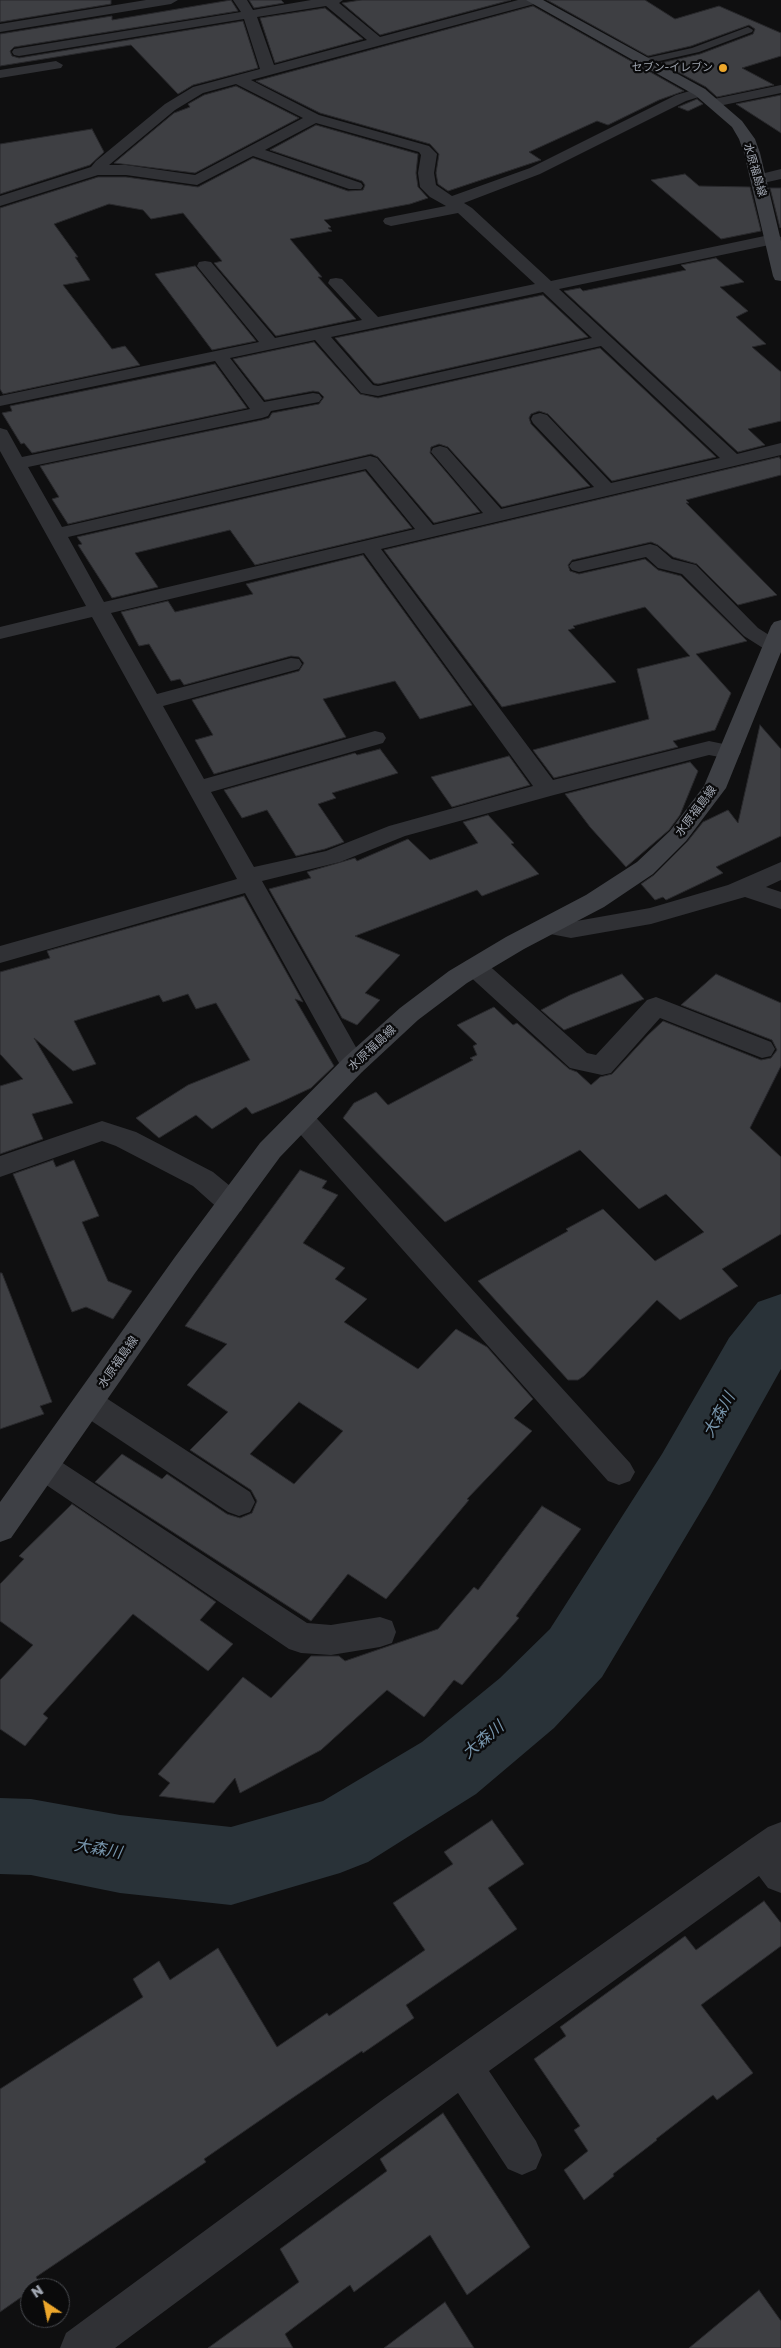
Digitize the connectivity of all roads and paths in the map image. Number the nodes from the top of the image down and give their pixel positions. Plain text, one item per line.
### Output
1 (171, 0) edge
2 (240, 0) edge
3 (533, 0) edge
4 (332, 1) edge
5 (249, 14) junction
6 (0, 28) edge
7 (748, 30) dead end
8 (378, 42) junction
9 (67, 44) junction
10 (19, 52) dead end
11 (646, 61) junction
12 (268, 70) junction
13 (0, 74) edge
14 (237, 79) junction
15 (781, 88) edge
16 (700, 92) junction
17 (714, 103) junction
18 (314, 118) junction
19 (253, 152) junction
20 (97, 170) junction
21 (781, 174) edge
22 (759, 179) junction
23 (355, 186) dead end
24 (0, 200) edge
25 (456, 205) junction
26 (391, 221) dead end
27 (777, 250) edge
28 (205, 266) dead end
29 (781, 276) edge
30 (336, 282) dead end
31 (548, 286) junction
32 (374, 323) junction
33 (319, 334) junction
34 (605, 340) junction
35 (270, 344) junction
36 (219, 355) junction
37 (313, 398) dead end
38 (0, 401) edge
39 (260, 408) junction
40 (540, 419) dead end
41 (0, 434) edge
42 (781, 449) edge
43 (440, 452) dead end
44 (733, 460) junction
45 (17, 464) junction
46 (606, 489) junction
47 (496, 516) junction
48 (428, 532) junction
49 (56, 534) junction
50 (370, 546) junction
51 (579, 566) dead end
52 (98, 610) junction
53 (0, 633) edge
54 (777, 636) edge
55 (291, 664) dead end
56 (150, 703) junction
57 (375, 738) dead end
58 (730, 752) junction
59 (198, 788) junction
60 (547, 789) junction
61 (781, 870) edge
62 (249, 879) junction
63 (744, 888) junction
64 (781, 901) edge
65 (549, 926) junction
66 (0, 955) edge
67 (475, 967) junction
68 (762, 1049) dead end
69 (353, 1065) junction
70 (301, 1118) junction
71 (0, 1167) edge
72 (231, 1203) junction
73 (89, 1403) junction
74 (44, 1466) junction
75 (619, 1472) dead end
76 (239, 1502) dead end
77 (0, 1528) edge
78 (380, 1632) dead end
79 (775, 1856) edge
80 (463, 2066) junction
81 (522, 2155) dead end
82 (81, 2348) edge

1 - 6 street
2 - 5 street
3 - 8 street
3 - 11 main road, 水原福島線
4 - 5 street
4 - 8 street
5 - 9 street
5 - 12 street
7 - 11 lane
8 - 12 street
9 - 10 street
9 - 13 street
11 - 16 main road, 水原福島線
12 - 14 street
14 - 18 street
14 - 20 street
15 - 17 street
16 - 17 main road, 水原福島線
16 - 25 street
17 - 22 main road, 水原福島線
18 - 19 street
18 - 25 street
19 - 20 street
19 - 23 street
20 - 24 street
21 - 22 street
22 - 27 main road, 水原福島線
25 - 26 street
25 - 31 street
27 - 29 main road, 水原福島線
27 - 31 street
28 - 35 street
30 - 32 street
31 - 32 street
31 - 34 street
32 - 33 street
33 - 34 street
33 - 35 street
34 - 44 street
35 - 36 street
36 - 38 street
36 - 39 street
37 - 39 street
39 - 45 street
40 - 46 street
41 - 45 street
42 - 44 street
43 - 47 street
44 - 46 street
45 - 49 street
46 - 47 street
47 - 48 street
48 - 49 street
48 - 50 street
49 - 52 street
50 - 52 street
50 - 60 street
51 - 54 street
52 - 53 street
52 - 56 street
54 - 58 main road, 水原福島線
55 - 56 street
56 - 59 street
57 - 59 street
58 - 60 street
58 - 65 main road, 水原福島線
59 - 62 street
60 - 62 street
61 - 63 street
62 - 66 street
62 - 69 street
63 - 64 street
63 - 65 street
65 - 67 main road, 水原福島線
67 - 68 street
67 - 69 main road, 水原福島線
69 - 70 main road, 水原福島線
70 - 72 main road, 水原福島線
70 - 75 street
71 - 72 street
72 - 73 main road, 水原福島線
73 - 74 main road, 水原福島線
73 - 76 street
74 - 77 main road, 水原福島線
74 - 78 street
79 - 80 street
80 - 81 street
80 - 82 street

